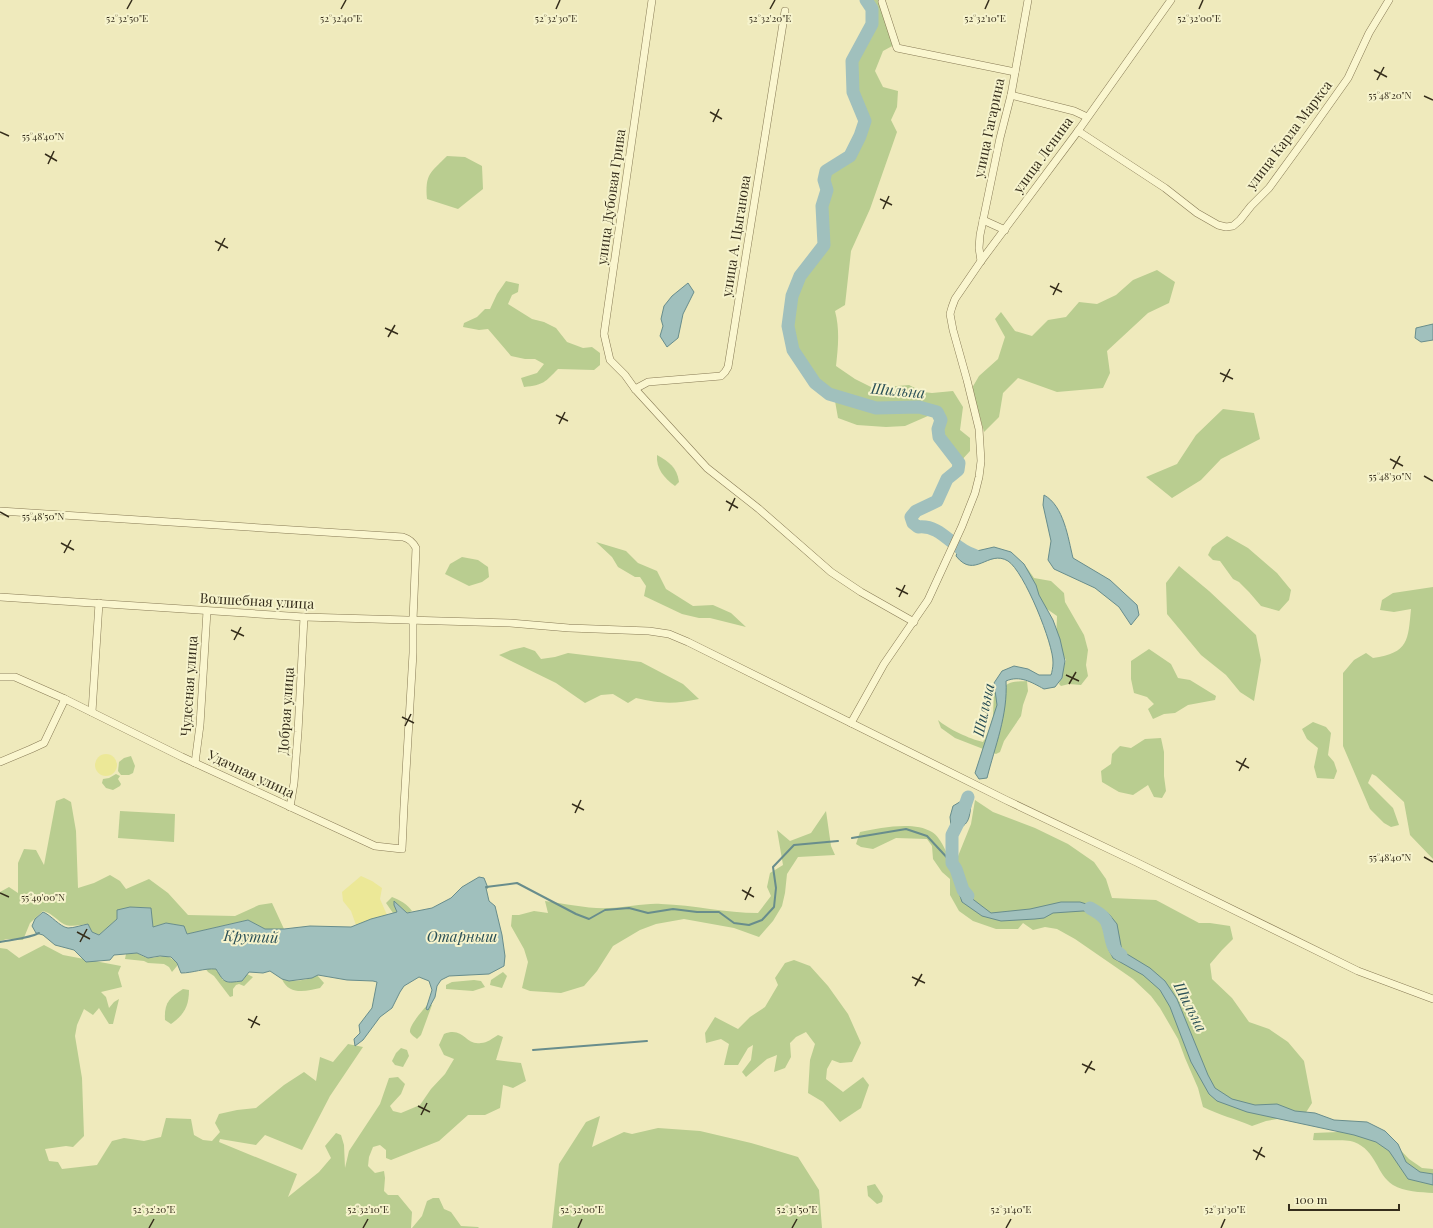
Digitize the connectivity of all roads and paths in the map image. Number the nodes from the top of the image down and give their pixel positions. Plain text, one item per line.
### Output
1 (652, 0) edge
2 (1028, 0) edge
3 (1171, 0) edge
4 (1389, 0) edge
5 (882, 2) dead end
6 (785, 11) dead end
7 (1015, 72) junction
8 (1011, 95) junction
9 (1087, 117) junction
10 (1078, 131) junction
11 (983, 220) junction
12 (1005, 230) junction
13 (981, 261) junction
14 (635, 389) junction
15 (0, 511) edge
16 (0, 597) edge
17 (99, 603) junction
18 (207, 611) junction
19 (304, 617) junction
20 (413, 620) junction
21 (914, 622) junction
22 (0, 677) edge
23 (64, 699) junction
24 (92, 712) junction
25 (851, 723) junction
26 (0, 762) edge
27 (196, 763) junction
28 (290, 807) junction
29 (1433, 1000) edge

1 - 14 street, улица Дубовая Грива
2 - 7 street, улица Гагарина
3 - 9 street, улица Ленина
4 - 10 street, улица Карла Маркса
5 - 7 street
6 - 14 street, улица А. Цыганова
7 - 8 street, улица Гагарина
8 - 9 street
8 - 11 street, улица Гагарина
9 - 10 street, улица Ленина
10 - 12 street, улица Ленина
11 - 12 street
11 - 13 street, улица Гагарина
12 - 13 street, улица Ленина
13 - 21 street, улица Ленина
14 - 21 street, улица Дубовая Грива
15 - 20 street
16 - 17 street, Волшебная улица
17 - 18 street, Волшебная улица
17 - 24 street
18 - 19 street, Волшебная улица
18 - 27 street, Чудесная улица
19 - 20 street, Волшебная улица
19 - 28 street, Добрая улица
20 - 25 street, Волшебная улица
20 - 28 street, Удачная улица
21 - 25 street, улица Ленина
22 - 23 street, Удачная улица
23 - 24 street, Удачная улица
23 - 26 street
24 - 27 street, Удачная улица
25 - 29 street, Волшебная улица
27 - 28 street, Удачная улица

